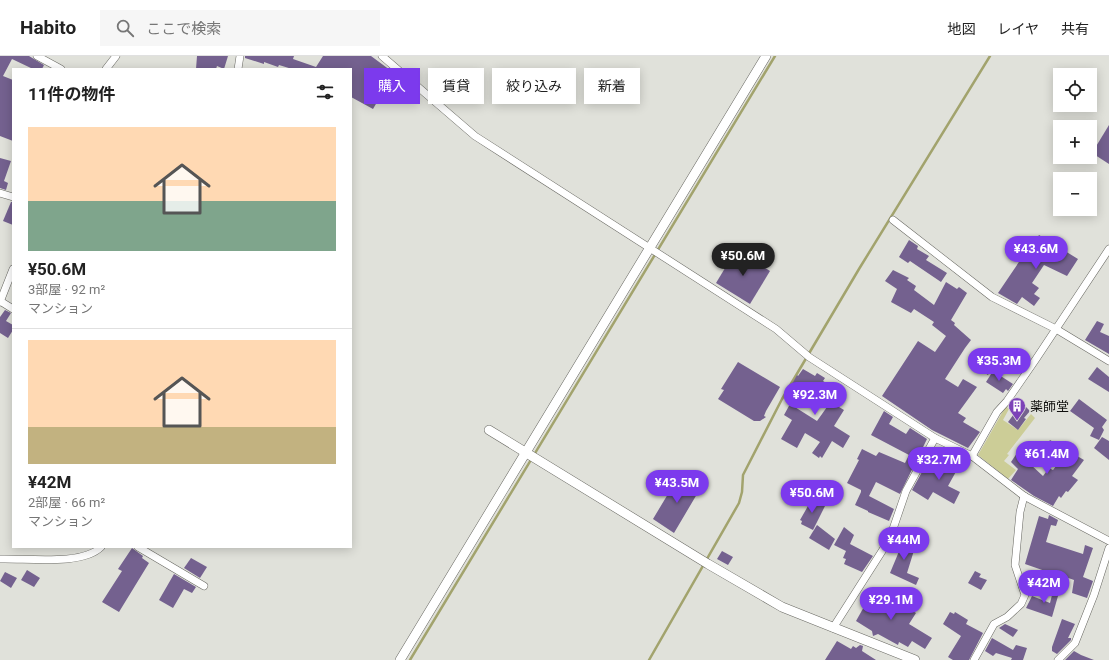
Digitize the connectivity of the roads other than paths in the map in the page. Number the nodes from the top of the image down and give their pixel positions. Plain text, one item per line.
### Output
1 (37, 56) edge
2 (116, 56) edge
3 (240, 56) edge
4 (382, 56) edge
5 (766, 56) edge
6 (59, 68) edge
7 (107, 68) edge
8 (238, 68) edge
9 (0, 194) edge
10 (12, 198) edge
11 (894, 220) dead end
12 (650, 247) junction
13 (1109, 249) edge
14 (12, 271) edge
15 (0, 302) edge
16 (12, 308) edge
17 (1056, 329) junction
18 (1109, 361) edge
19 (489, 430) dead end
20 (935, 438) junction
21 (526, 453) junction
22 (972, 456) junction
23 (1024, 496) junction
24 (1109, 542) edge
25 (99, 548) edge
26 (140, 548) edge
27 (1109, 548) edge
28 (0, 559) edge
29 (204, 586) dead end
30 (833, 628) junction
31 (400, 660) edge
32 (915, 660) edge
33 (974, 660) edge
34 (1058, 660) edge

1 - 6 street
2 - 7 street
3 - 8 street
4 - 12 street
5 - 12 street
9 - 10 street
11 - 17 street
12 - 20 street
12 - 21 street
13 - 17 street
14 - 15 street
15 - 16 street
17 - 18 street
17 - 22 street
19 - 21 street
20 - 22 street
20 - 30 street
21 - 30 street
21 - 31 street
22 - 23 street
23 - 24 street
23 - 33 street
25 - 28 street
26 - 29 street
27 - 34 street
30 - 32 street

